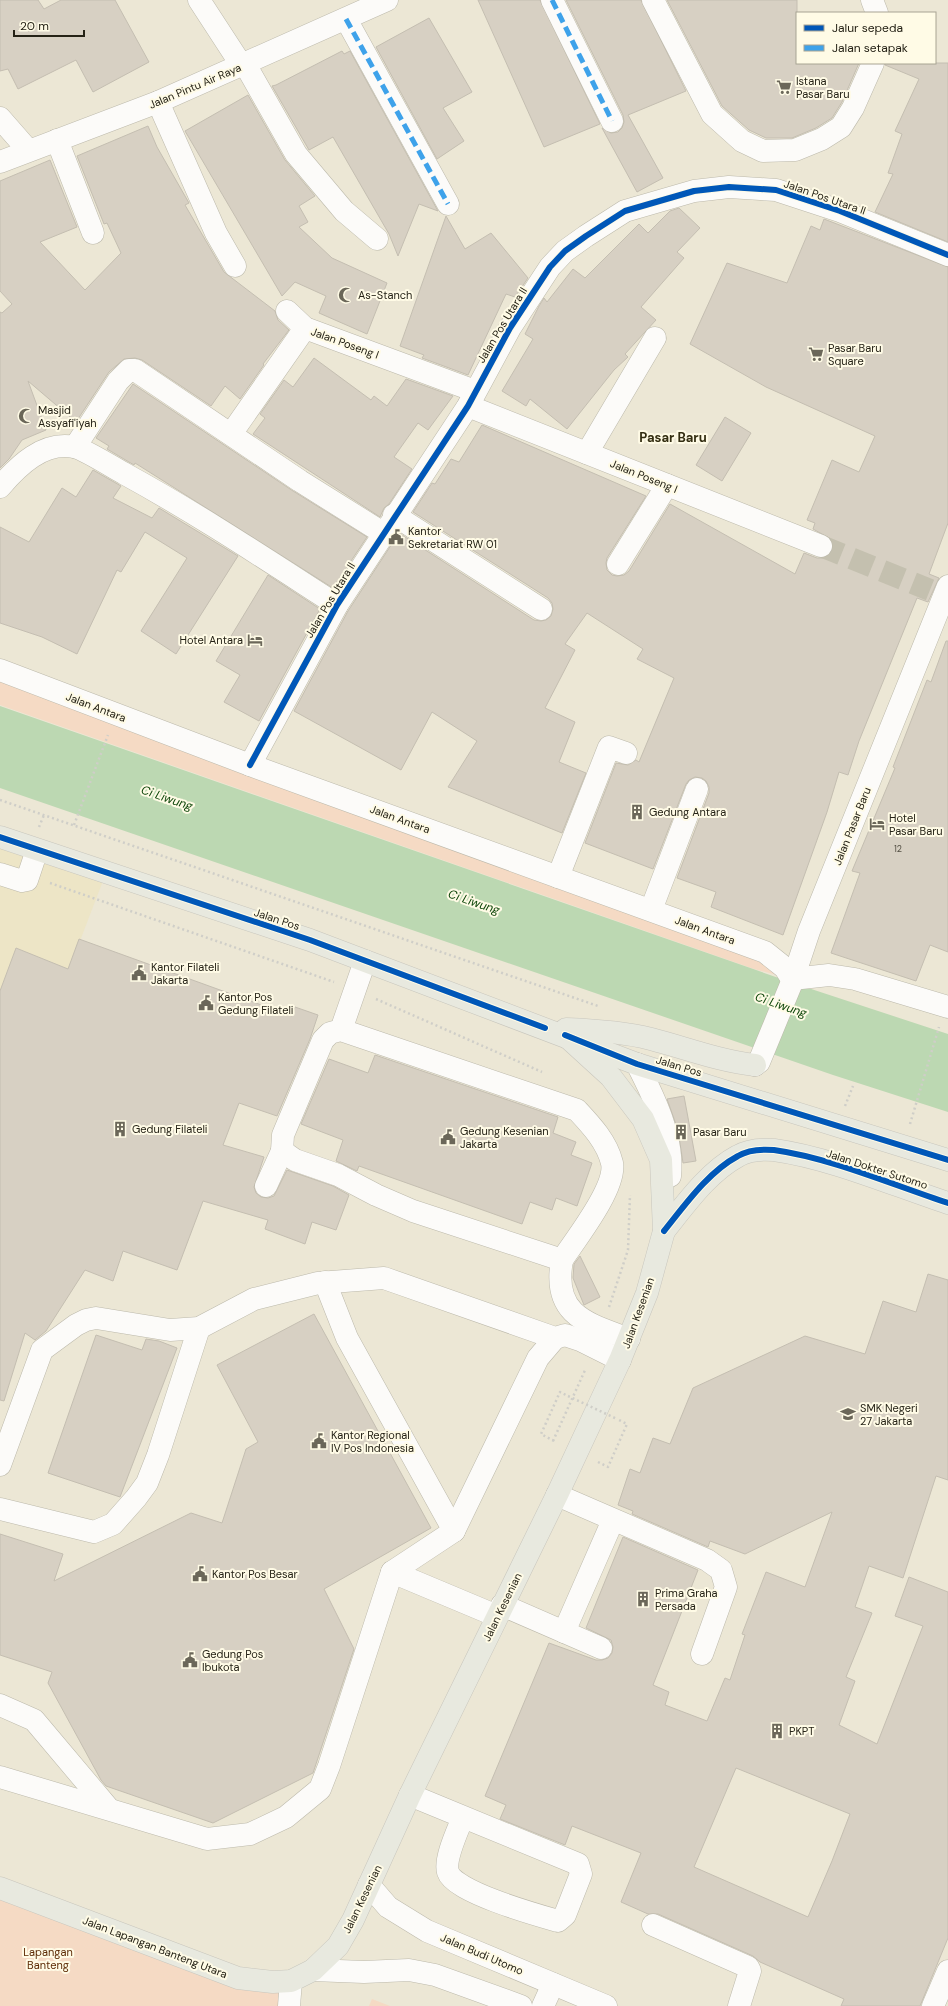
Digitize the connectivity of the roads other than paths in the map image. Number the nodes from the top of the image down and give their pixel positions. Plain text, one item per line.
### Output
1 (199, 0) edge
2 (387, 0) edge
3 (552, 0) edge
4 (653, 0) edge
5 (872, 0) edge
6 (878, 12) edge
7 (346, 19) junction
8 (873, 64) edge
9 (244, 65) junction
10 (158, 102) junction
11 (0, 118) edge
12 (612, 121) dead end
13 (57, 140) junction
14 (28, 150) junction
15 (0, 162) edge
16 (448, 204) dead end
17 (93, 233) dead end
18 (377, 239) dead end
19 (948, 255) edge
20 (235, 266) dead end
21 (287, 311) dead end
22 (306, 328) junction
23 (655, 338) dead end
24 (471, 399) junction
25 (231, 434) junction
26 (75, 447) junction
27 (587, 453) junction
28 (667, 485) junction
29 (0, 487) edge
30 (389, 524) junction
31 (821, 546) tunnel mouth
32 (618, 564) dead end
33 (941, 591) edge
34 (337, 605) junction
35 (541, 609) dead end
36 (0, 670) edge
37 (626, 753) dead end
38 (250, 765) junction
39 (696, 789) dead end
40 (0, 837) edge
41 (38, 850) junction
42 (0, 874) edge
43 (558, 877) junction
44 (651, 910) junction
45 (365, 961) junction
46 (792, 981) junction
47 (945, 1014) edge
48 (545, 1028) junction
49 (341, 1030) junction
50 (564, 1036) junction
51 (758, 1061) joint
52 (638, 1064) junction
53 (282, 1151) junction
54 (948, 1160) edge
55 (266, 1186) dead end
56 (948, 1203) edge
57 (664, 1231) junction
58 (562, 1260) junction
59 (325, 1282) junction
60 (199, 1328) junction
61 (555, 1338) junction
62 (598, 1338) junction
63 (629, 1339) junction
64 (620, 1360) junction
65 (0, 1465) edge
66 (557, 1496) junction
67 (0, 1510) edge
68 (613, 1520) junction
69 (454, 1531) junction
70 (392, 1572) junction
71 (500, 1611) junction
72 (564, 1632) junction
73 (601, 1648) dead end
74 (702, 1654) dead end
75 (0, 1705) edge
76 (0, 1777) edge
77 (410, 1795) junction
78 (109, 1809) junction
79 (463, 1816) junction
80 (369, 1885) junction
81 (0, 1888) edge
82 (653, 1925) dead end
83 (313, 1970) junction
84 (948, 1971) edge
85 (291, 1981) junction
86 (553, 1984) junction
87 (288, 2006) edge
88 (521, 2006) edge
89 (543, 2006) edge
90 (606, 2006) edge
91 (739, 2006) edge
92 (933, 2006) edge

1 - 9 street
2 - 7 street, Jalan Pintu Air Raya
3 - 12 street
4 - 8 street
5 - 6 street
7 - 9 street, Jalan Pintu Air Raya
7 - 16 street
9 - 10 street, Jalan Pintu Air Raya
9 - 18 street
10 - 13 street, Jalan Pintu Air Raya
10 - 20 street
11 - 14 street
13 - 14 street, Jalan Pintu Air Raya
13 - 17 street
14 - 15 street, Jalan Pintu Air Raya
19 - 24 street, Jalan Pos Utara II
21 - 22 street, Jalan Poseng I
22 - 24 street, Jalan Poseng I
22 - 25 street, Jalan Poseng I
23 - 27 street
24 - 27 street, Jalan Poseng I
24 - 30 street, Jalan Pos Utara II
25 - 26 street
25 - 30 street
26 - 29 street
26 - 34 street, Jalan Pos Utara II
27 - 28 street, Jalan Poseng I
28 - 31 street, Jalan Poseng I
28 - 32 street
30 - 34 street, Jalan Pos Utara II
30 - 35 street
33 - 46 street, Jalan Pasar Baru
34 - 38 street, Jalan Pos Utara II
36 - 38 street, Jalan Antara
37 - 43 street
38 - 43 street, Jalan Antara
39 - 44 street
40 - 41 main road, Jalan Pos
41 - 42 street
41 - 45 main road, Jalan Pos
43 - 44 street, Jalan Antara
44 - 46 street, Jalan Antara
45 - 48 main road, Jalan Pos
45 - 49 street
46 - 47 street
46 - 51 street, Jalan Pasar Baru
48 - 50 main road, Jalan Pos
48 - 51 main road
49 - 53 street
49 - 58 street
50 - 52 main road, Jalan Pos
50 - 57 main road
52 - 54 main road, Jalan Pos
52 - 57 street
53 - 55 street
53 - 58 street
56 - 57 main road, Jalan Dokter Sutomo
57 - 63 main road, Jalan Kesenian
58 - 62 street
59 - 60 street
59 - 61 street
59 - 69 street
60 - 65 street
60 - 67 street
61 - 62 street
61 - 69 street
62 - 63 street
62 - 64 street
63 - 64 main road, Jalan Kesenian
64 - 66 main road, Jalan Kesenian
66 - 68 street
66 - 71 main road, Jalan Kesenian
68 - 72 street
68 - 74 street
69 - 70 street
70 - 71 street
70 - 78 street
71 - 72 street
71 - 77 main road, Jalan Kesenian
72 - 73 street
75 - 78 street
76 - 78 street
77 - 79 street
77 - 80 main road, Jalan Kesenian
79 - 79 street
80 - 83 main road, Jalan Kesenian
80 - 86 street, Jalan Budi Utomo
81 - 85 main road, Jalan Lapangan Banteng Utara
82 - 91 street
83 - 85 main road, Jalan Lapangan Banteng Utara
83 - 88 street
84 - 92 street
85 - 87 street
86 - 89 street
86 - 90 street, Jalan Budi Utomo

